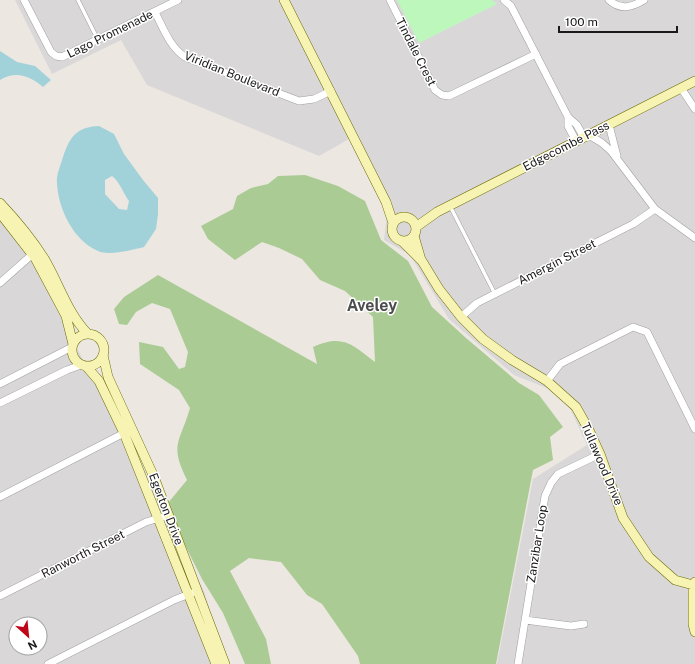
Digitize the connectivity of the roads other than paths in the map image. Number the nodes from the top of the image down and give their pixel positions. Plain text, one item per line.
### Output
1 (24, 0) edge
2 (78, 0) edge
3 (178, 0) edge
4 (284, 0) edge
5 (390, 0) edge
6 (504, 0) edge
7 (609, 0) edge
8 (644, 0) edge
9 (155, 12) junction
10 (98, 40) junction
11 (536, 54) junction
12 (695, 81) edge
13 (681, 88) junction
14 (331, 91) junction
15 (695, 109) edge
16 (609, 125) junction
17 (583, 138) junction
18 (619, 162) junction
19 (0, 202) edge
20 (386, 202) junction
21 (450, 205) junction
22 (655, 209) junction
23 (437, 212) junction
24 (0, 213) edge
25 (406, 218) junction
26 (393, 223) junction
27 (415, 232) junction
28 (695, 238) edge
29 (402, 241) junction
30 (35, 252) junction
31 (422, 261) junction
32 (0, 283) edge
33 (496, 294) junction
34 (461, 317) junction
35 (88, 334) junction
36 (72, 345) junction
37 (103, 355) junction
38 (84, 365) junction
39 (547, 381) junction
40 (0, 384) edge
41 (0, 404) edge
42 (133, 428) junction
43 (695, 429) edge
44 (124, 433) junction
45 (600, 454) junction
46 (0, 497) edge
47 (168, 515) junction
48 (158, 518) junction
49 (694, 584) edge
50 (197, 591) junction
51 (188, 594) junction
52 (0, 596) edge
53 (525, 620) junction
54 (584, 624) dead end
55 (695, 632) edge
56 (48, 664) edge
57 (216, 664) edge
58 (225, 664) edge
59 (518, 664) edge

1 - 10 street, Lago Promenade
2 - 10 lane
3 - 9 street, Lago Promenade
4 - 14 street
5 - 11 street, Tindale Crest
6 - 11 street
7 - 8 street
9 - 10 street, Lago Promenade
9 - 14 street, Viridian Boulevard
11 - 17 street
12 - 13 street, Edgecombe Pass
13 - 15 street
13 - 16 street, Edgecombe Pass
14 - 20 street
16 - 17 street, Edgecombe Pass
16 - 18 street
17 - 18 street
17 - 21 street, Edgecombe Pass
18 - 22 street
19 - 30 street
20 - 25 street
20 - 26 street
21 - 23 street, Edgecombe Pass
21 - 33 lane
22 - 28 street
22 - 33 street, Amergin Street
23 - 25 street, Edgecombe Pass
23 - 27 street, Edgecombe Pass
24 - 30 street
25 - 26 street
25 - 27 street
26 - 29 street
27 - 29 street
27 - 31 street, Tullawood Drive
29 - 31 street, Tullawood Drive
30 - 32 street
30 - 35 street
30 - 36 street
31 - 34 street, Tullawood Drive
33 - 34 street, Amergin Street
34 - 39 street, Tullawood Drive
35 - 36 street
35 - 37 street
36 - 38 street
36 - 40 street
37 - 38 street
37 - 42 street, Egerton Drive
38 - 41 street
38 - 44 street, Egerton Drive
39 - 43 street
39 - 45 street, Tullawood Drive
42 - 44 street
42 - 47 street, Egerton Drive
44 - 46 street
44 - 48 street, Egerton Drive
45 - 49 street, Tullawood Drive
45 - 53 street, Zanzibar Loop
47 - 48 street, Ranworth Street
47 - 50 street, Egerton Drive
48 - 51 street, Egerton Drive
48 - 52 street, Ranworth Street
49 - 55 street
50 - 51 street
50 - 58 street, Egerton Drive
51 - 56 street
51 - 57 street, Egerton Drive
53 - 54 street
53 - 59 street, Zanzibar Loop

